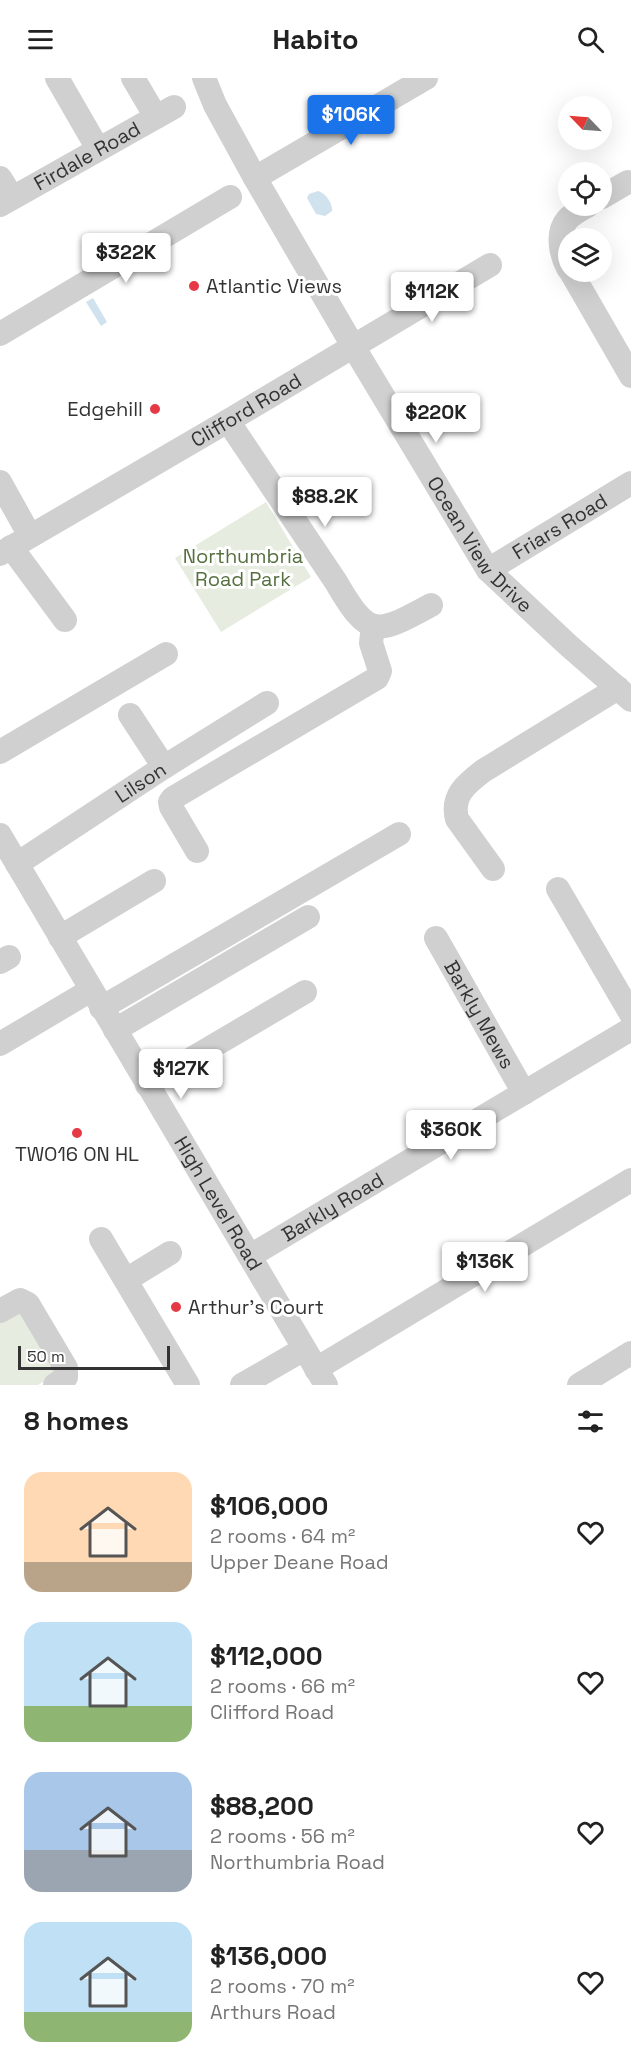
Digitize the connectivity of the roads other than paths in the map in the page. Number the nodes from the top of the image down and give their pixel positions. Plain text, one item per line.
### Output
1 (57, 78) edge
2 (133, 78) edge
3 (204, 78) edge
4 (426, 78) edge
5 (98, 149) junction
6 (255, 178) junction
7 (628, 182) dead end
8 (612, 191) edge
9 (4, 193) edge
10 (230, 197) dead end
11 (490, 265) dead end
12 (577, 282) edge
13 (0, 334) edge
14 (352, 346) junction
15 (631, 376) edge
16 (228, 421) junction
17 (0, 483) edge
18 (631, 483) edge
19 (14, 546) edge
20 (488, 570) junction
21 (431, 605) dead end
22 (65, 620) dead end
23 (373, 626) junction
24 (166, 654) dead end
25 (625, 694) edge
26 (267, 703) dead end
27 (130, 715) dead end
28 (0, 752) edge
29 (164, 767) junction
30 (399, 834) dead end
31 (0, 835) edge
32 (197, 851) dead end
33 (17, 864) junction
34 (493, 869) dead end
35 (154, 881) dead end
36 (558, 889) dead end
37 (308, 917) dead end
38 (60, 937) junction
39 (436, 938) dead end
40 (304, 992) dead end
41 (96, 999) junction
42 (631, 1014) edge
43 (631, 1029) edge
44 (115, 1030) junction
45 (0, 1044) edge
46 (147, 1085) junction
47 (524, 1093) junction
48 (631, 1180) edge
49 (101, 1239) dead end
50 (170, 1254) dead end
51 (250, 1256) junction
52 (126, 1280) junction
53 (0, 1311) edge
54 (304, 1348) junction
55 (631, 1353) edge
56 (321, 1377) edge
57 (55, 1385) edge
58 (188, 1385) edge
59 (242, 1385) edge
60 (579, 1385) edge

1 - 5 street
2 - 5 street, Firdale Road
3 - 6 street, Ocean View Drive
4 - 6 street
5 - 9 street, Firdale Road
6 - 14 street, Ocean View Drive
7 - 8 street
10 - 13 street
11 - 14 street, Clifford Road
12 - 15 street
14 - 16 street, Clifford Road
14 - 20 street, Ocean View Drive
16 - 19 street, Clifford Road
16 - 23 street
17 - 19 street
18 - 20 street, Friars Road
19 - 22 street
20 - 25 street, Ocean View Drive
21 - 23 street
23 - 32 street
24 - 28 street
25 - 34 street
26 - 29 street, Lilson
27 - 29 street
29 - 33 street, Lilson
30 - 41 street
31 - 33 street, High Level Road
33 - 38 street, High Level Road
35 - 38 street
36 - 42 street
37 - 44 street
38 - 41 street, High Level Road
39 - 47 street, Barkly Mews
40 - 46 street
41 - 44 street, High Level Road
41 - 45 street
43 - 47 street, Barkly Road
44 - 46 street, High Level Road
46 - 51 street, High Level Road
47 - 51 street, Barkly Road
48 - 56 street
49 - 52 street
50 - 52 street
51 - 54 street, High Level Road
52 - 58 street
53 - 57 street
54 - 56 street, High Level Road
54 - 59 street
55 - 60 street

